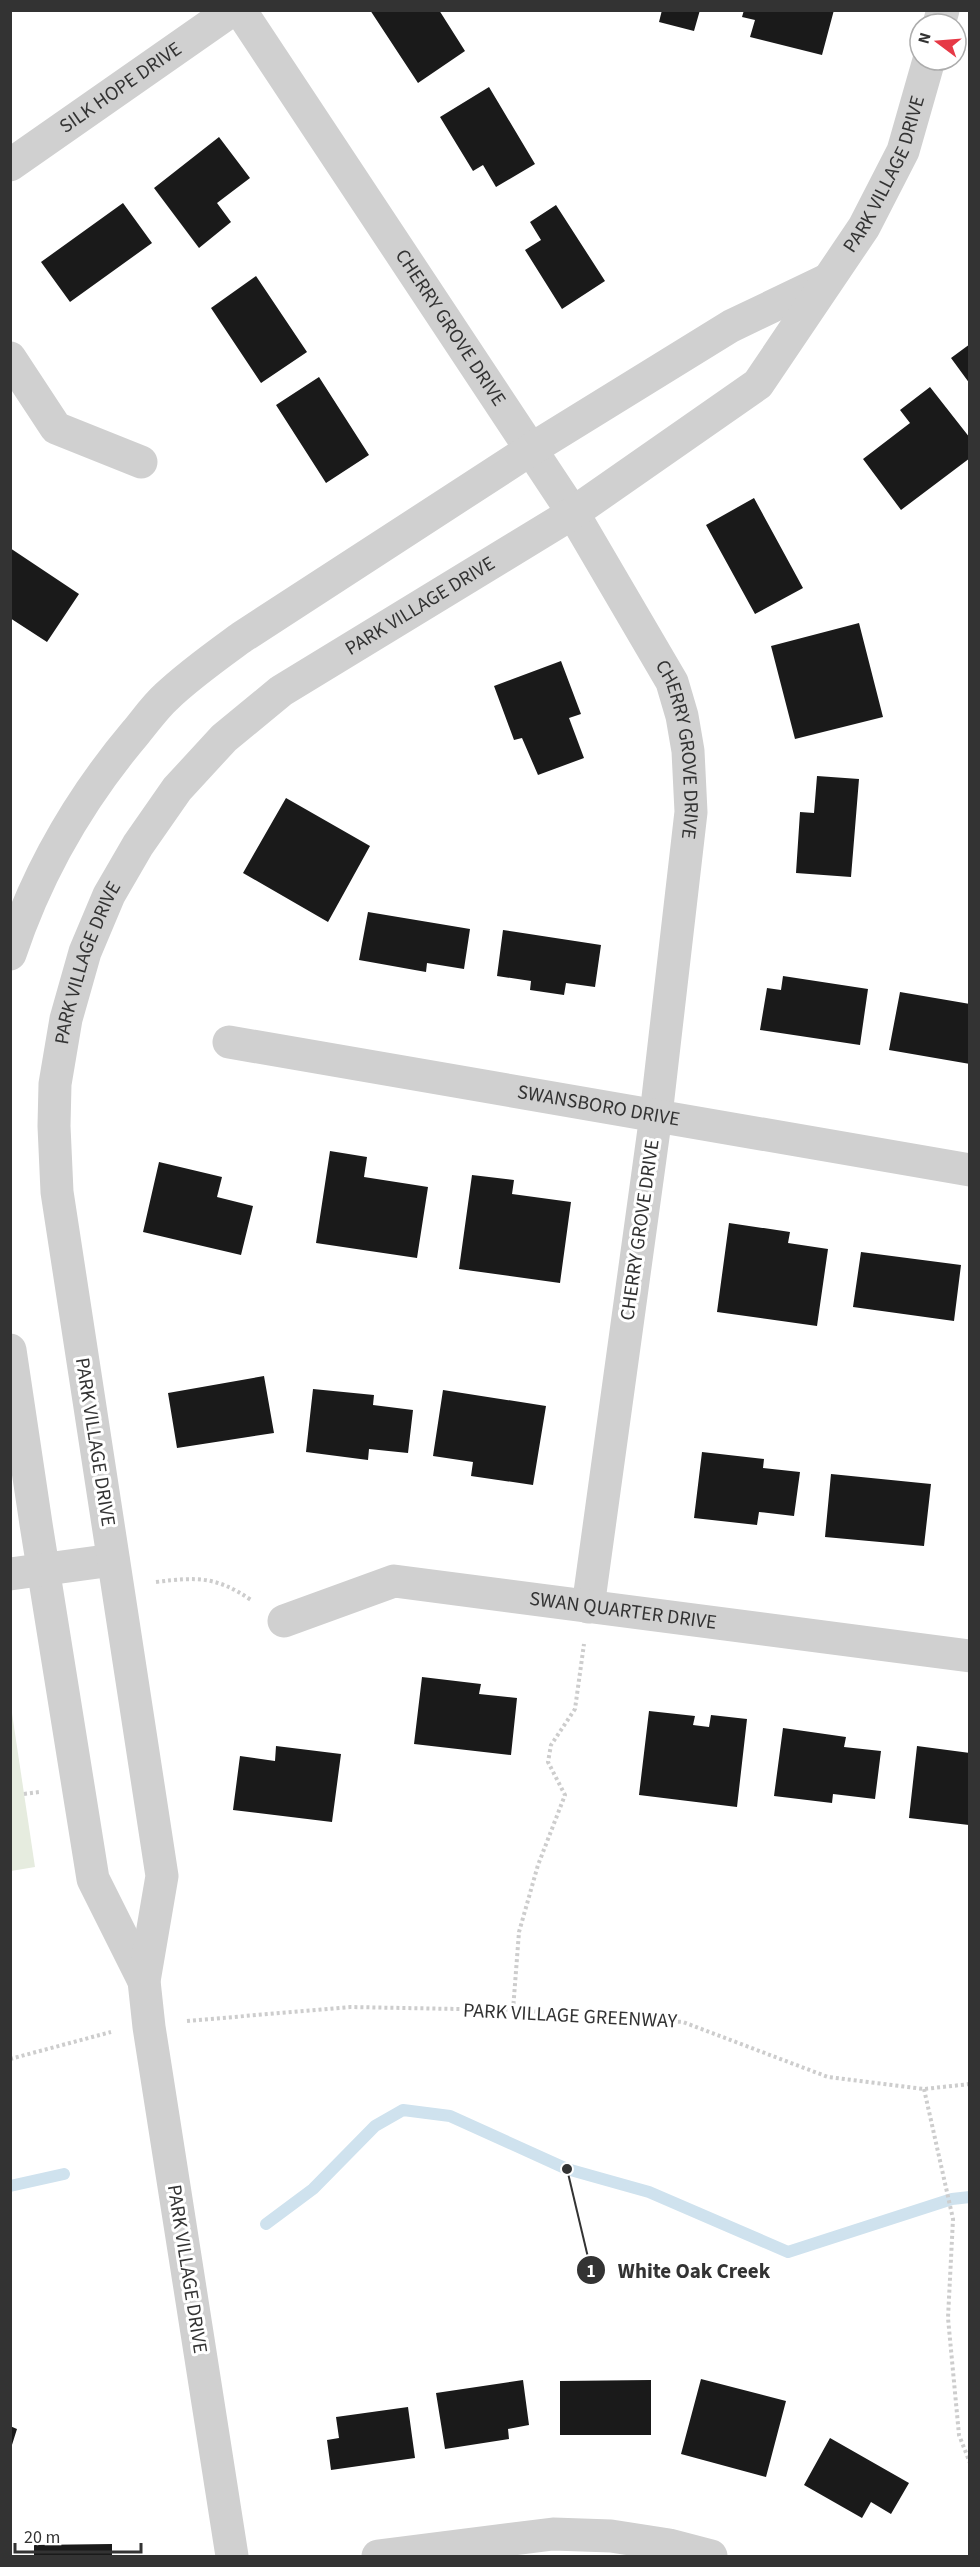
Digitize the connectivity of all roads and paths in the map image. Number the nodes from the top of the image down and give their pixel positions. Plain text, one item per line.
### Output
1 (232, 10) edge
2 (240, 10) edge
3 (926, 72) edge
4 (10, 165) edge
5 (825, 281) junction
6 (10, 357) edge
7 (530, 450) junction
8 (141, 462) dead end
9 (573, 513) junction
10 (10, 954) edge
11 (229, 1042) dead end
12 (656, 1115) junction
13 (969, 1170) edge
14 (10, 1350) edge
15 (113, 1560) junction
16 (45, 1569) junction
17 (10, 1574) edge
18 (153, 1582) dead end
19 (588, 1607) junction
20 (284, 1621) joint
21 (969, 1656) edge
22 (46, 1791) dead end
23 (24, 1794) dead end
24 (144, 1981) junction
25 (513, 2010) junction
26 (195, 2019) dead end
27 (102, 2033) dead end
28 (10, 2058) edge
29 (969, 2084) edge
30 (924, 2089) junction
31 (969, 2463) edge
32 (232, 2556) edge
33 (378, 2556) edge
34 (711, 2556) edge

1 - 4 street, SILK HOPE DRIVE
2 - 7 street, CHERRY GROVE DRIVE
3 - 5 street, PARK VILLAGE DRIVE
5 - 7 street, PARK VILLAGE DRIVE
5 - 9 street, PARK VILLAGE DRIVE
6 - 8 street
7 - 9 street, CHERRY GROVE DRIVE
7 - 10 street, PARK VILLAGE DRIVE
9 - 12 street, CHERRY GROVE DRIVE
9 - 15 street, PARK VILLAGE DRIVE
11 - 12 street, SWANSBORO DRIVE
12 - 13 street, SWANSBORO DRIVE
12 - 19 street, CHERRY GROVE DRIVE
14 - 16 street, PARK VILLAGE DRIVE
15 - 16 street
15 - 24 street, PARK VILLAGE DRIVE
16 - 17 street
16 - 24 street, PARK VILLAGE DRIVE
18 - 20 path
19 - 20 street, SWAN QUARTER DRIVE
19 - 21 street, SWAN QUARTER DRIVE
19 - 25 path
22 - 23 path
24 - 32 street, PARK VILLAGE DRIVE
25 - 26 path, PARK VILLAGE GREENWAY
25 - 30 path, PARK VILLAGE GREENWAY
27 - 28 path
29 - 30 path, PARK VILLAGE GREENWAY
30 - 31 path
33 - 34 street

